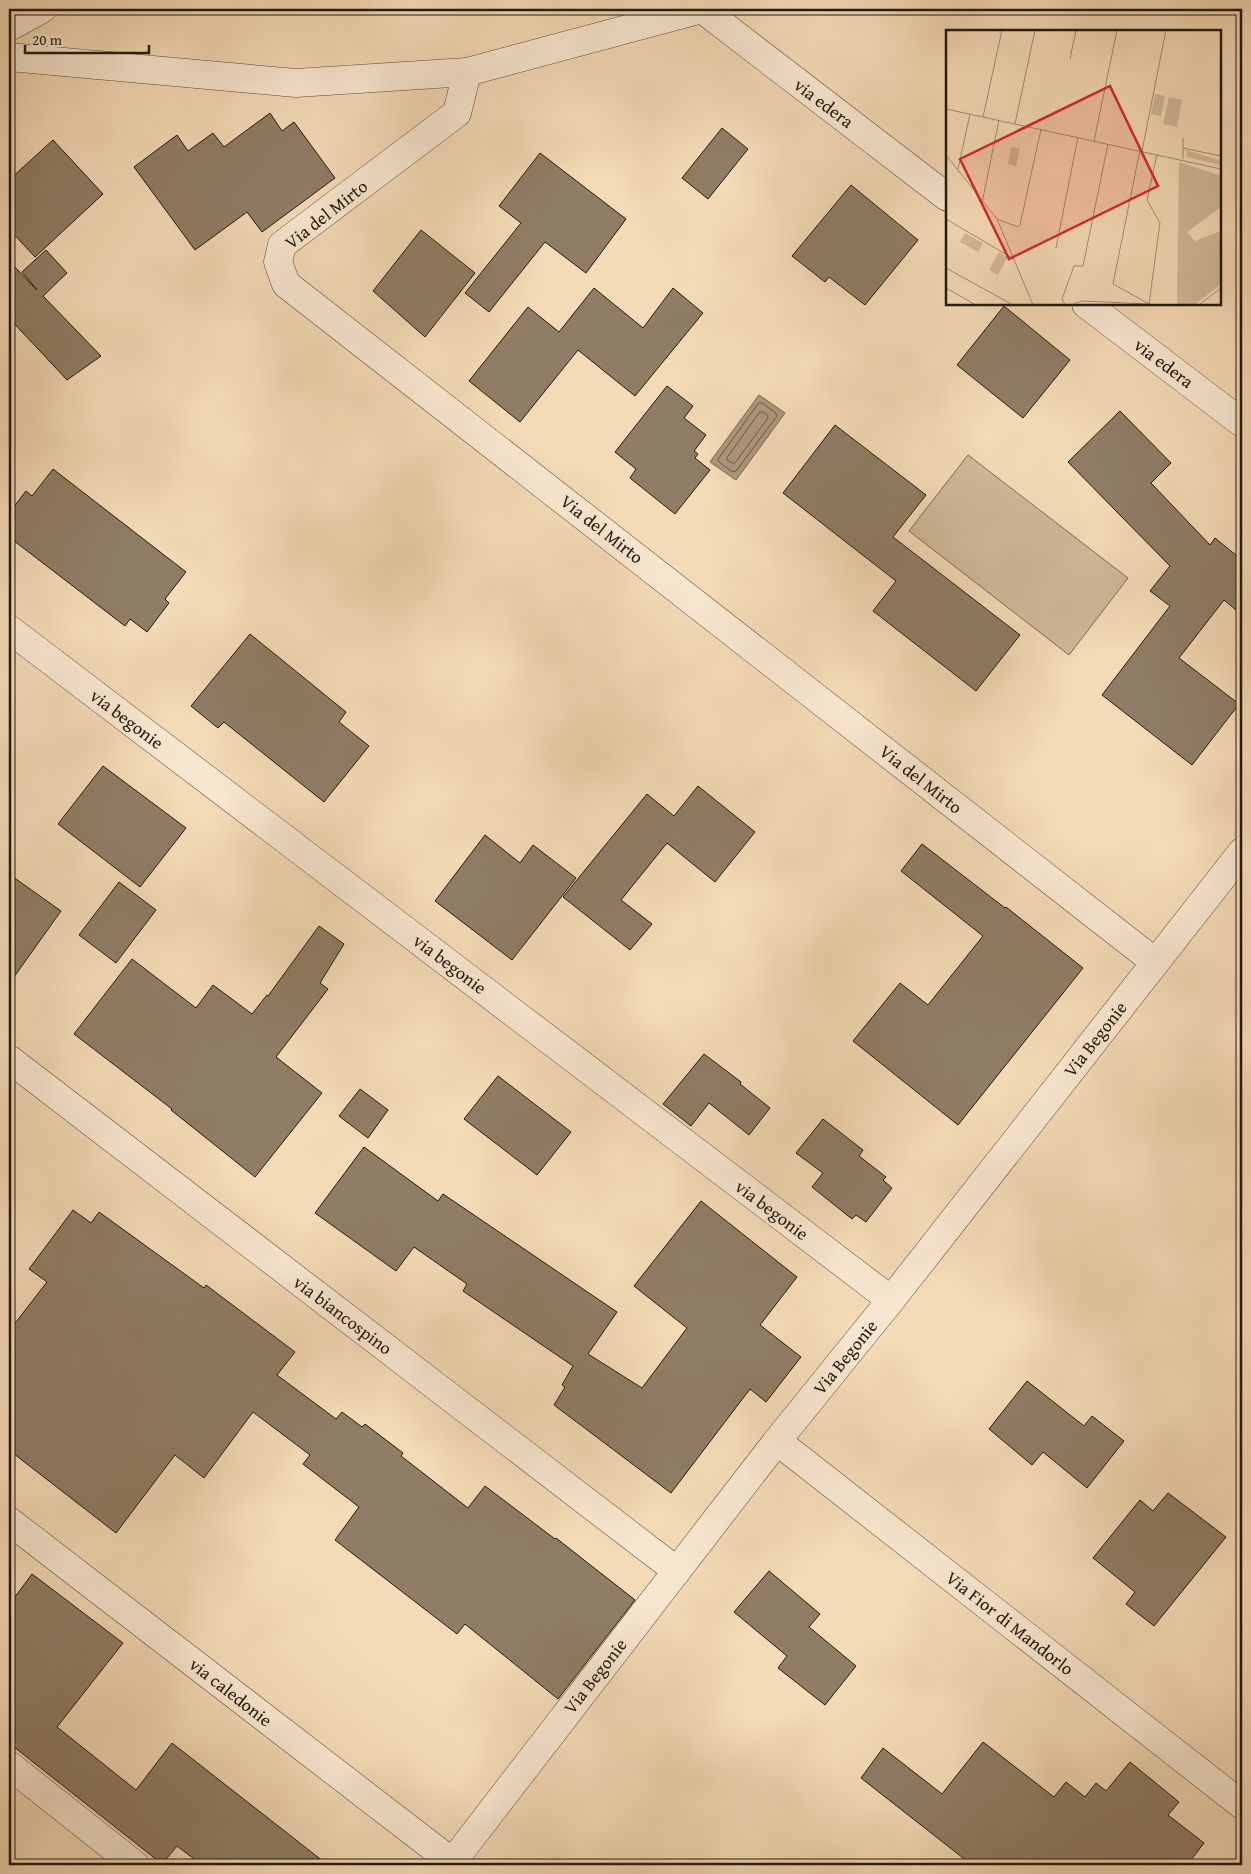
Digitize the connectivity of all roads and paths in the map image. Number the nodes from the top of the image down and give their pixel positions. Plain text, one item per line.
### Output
1 (42, 9) edge
2 (702, 9) edge
3 (9, 27) edge
4 (9, 57) edge
5 (467, 72) junction
6 (946, 196) edge
7 (1087, 305) edge
8 (1242, 423) edge
9 (9, 629) edge
10 (1242, 852) edge
11 (1155, 962) junction
12 (9, 1059) edge
13 (890, 1300) junction
14 (777, 1441) junction
15 (9, 1521) edge
16 (676, 1571) junction
17 (9, 1765) edge
18 (1242, 1805) edge
19 (451, 1864) edge
20 (135, 1865) edge

1 - 3 street
2 - 5 street
2 - 6 street, via edera
4 - 5 street
5 - 11 street, Via del Mirto
7 - 8 street, via edera
9 - 13 street, via begonie
10 - 11 street, Via Begonie
11 - 13 street, Via Begonie
12 - 16 street, via biancospino
13 - 14 street, Via Begonie
14 - 16 street, Via Begonie
14 - 18 street, Via Fior di Mandorlo
15 - 19 street, via caledonie
16 - 19 street, Via Begonie
17 - 20 street

